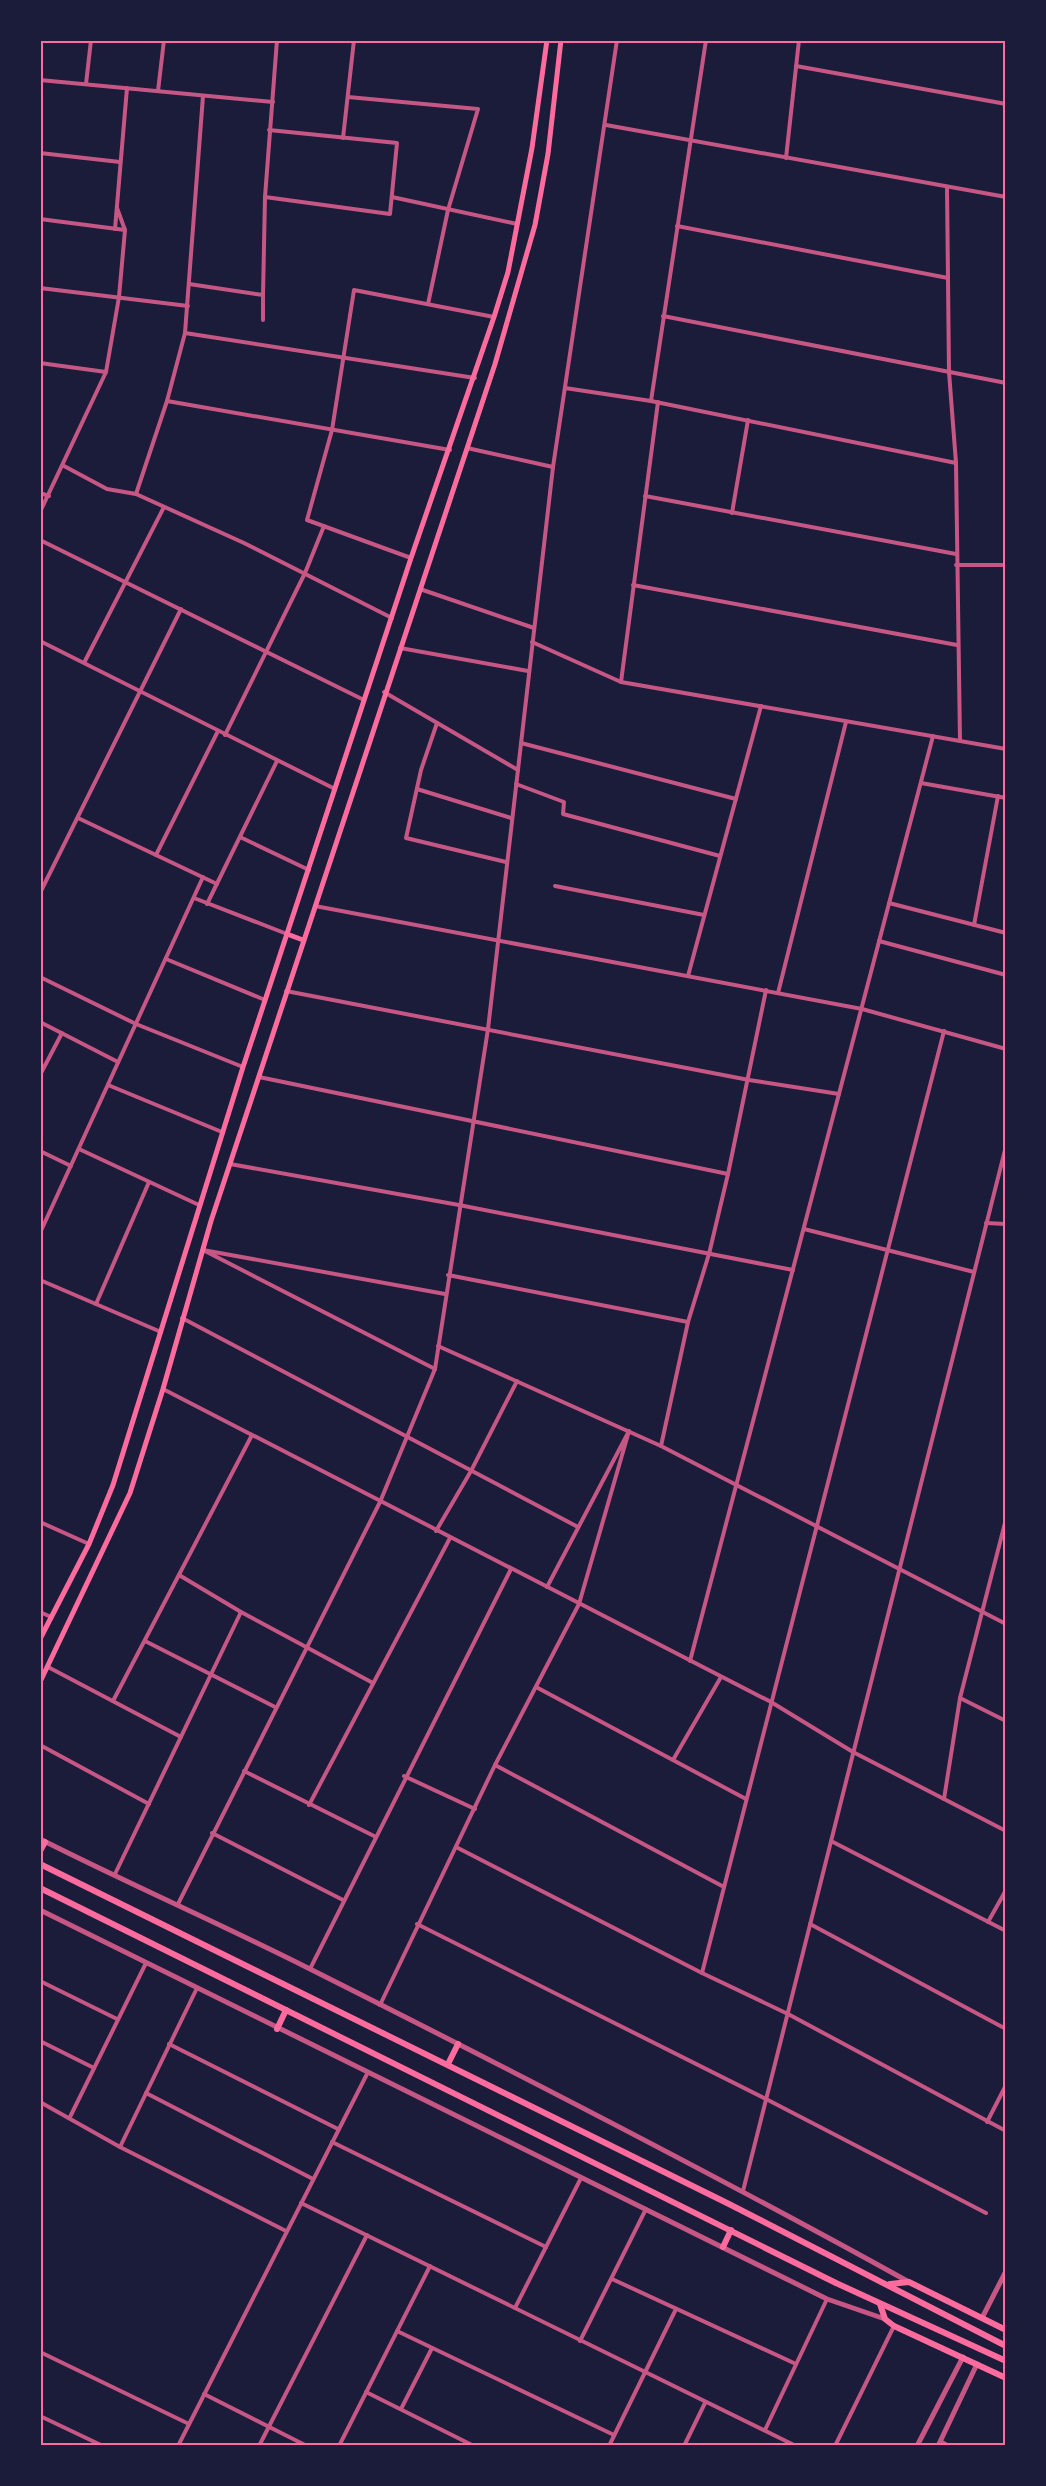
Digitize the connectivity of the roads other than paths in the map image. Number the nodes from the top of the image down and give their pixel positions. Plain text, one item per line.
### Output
1 (91, 40) edge
2 (164, 40) edge
3 (277, 40) edge
4 (354, 40) edge
5 (547, 40) edge
6 (561, 40) edge
7 (617, 40) edge
8 (706, 40) edge
9 (799, 40) edge
10 (796, 66) junction
11 (40, 80) edge
12 (86, 84) junction
13 (127, 88) junction
14 (158, 91) junction
15 (203, 96) junction
16 (348, 97) junction
17 (273, 102) junction
18 (1005, 104) edge
19 (606, 125) junction
20 (269, 130) junction
21 (343, 138) junction
22 (690, 141) junction
23 (40, 153) edge
24 (786, 158) junction
25 (120, 162) junction
26 (947, 188) junction
27 (265, 196) junction
28 (1005, 196) edge
29 (392, 197) junction
30 (117, 208) junction
31 (448, 210) junction
32 (40, 219) edge
33 (518, 225) junction
34 (677, 226) junction
35 (115, 229) junction
36 (125, 230) junction
37 (948, 278) junction
38 (189, 284) junction
39 (40, 288) edge
40 (263, 295) junction
41 (119, 297) junction
42 (428, 304) junction
43 (188, 306) junction
44 (663, 316) junction
45 (494, 317) junction
46 (263, 320) dead end
47 (185, 333) junction
48 (344, 359) junction
49 (40, 363) edge
50 (106, 372) junction
51 (949, 372) junction
52 (475, 378) junction
53 (1005, 383) edge
54 (565, 388) junction
55 (167, 401) junction
56 (651, 401) junction
57 (658, 402) junction
58 (748, 420) junction
59 (332, 429) junction
60 (467, 447) junction
61 (450, 450) junction
62 (957, 463) junction
63 (63, 466) junction
64 (553, 467) junction
65 (40, 493) edge
66 (136, 494) junction
67 (49, 496) junction
68 (645, 496) junction
69 (164, 507) junction
70 (40, 512) edge
71 (732, 513) junction
72 (324, 526) junction
73 (40, 540) edge
74 (956, 554) junction
75 (411, 558) junction
76 (956, 565) junction
77 (1005, 566) edge
78 (305, 573) junction
79 (125, 582) junction
80 (633, 585) junction
81 (420, 589) junction
82 (181, 609) junction
83 (393, 618) junction
84 (534, 628) junction
85 (40, 641) edge
86 (532, 642) junction
87 (957, 645) junction
88 (399, 648) junction
89 (265, 651) junction
90 (85, 662) junction
91 (528, 671) junction
92 (621, 682) junction
93 (141, 691) junction
94 (384, 692) junction
95 (364, 700) junction
96 (761, 706) junction
97 (846, 722) junction
98 (437, 723) junction
99 (218, 731) junction
100 (225, 735) junction
101 (933, 736) junction
102 (960, 741) junction
103 (521, 743) junction
104 (1005, 749) edge
105 (277, 761) junction
106 (518, 770) junction
107 (921, 783) junction
108 (516, 784) junction
109 (335, 789) junction
110 (417, 789) junction
111 (998, 796) junction
112 (1005, 798) edge
113 (736, 799) junction
114 (78, 818) junction
115 (511, 818) junction
116 (240, 837) junction
117 (156, 855) junction
118 (720, 856) junction
119 (506, 862) junction
120 (309, 870) junction
121 (203, 877) junction
122 (217, 884) junction
123 (555, 886) dead end
124 (40, 893) edge
125 (194, 898) junction
126 (889, 903) junction
127 (207, 904) junction
128 (315, 906) junction
129 (704, 915) junction
130 (974, 925) junction
131 (1005, 933) edge
132 (287, 934) junction
133 (303, 940) junction
134 (497, 940) junction
135 (879, 941) junction
136 (166, 959) junction
137 (1005, 975) edge
138 (688, 976) junction
139 (40, 977) edge
140 (766, 990) junction
141 (286, 991) junction
142 (778, 993) junction
143 (265, 1000) junction
144 (862, 1009) junction
145 (40, 1022) edge
146 (136, 1024) junction
147 (488, 1029) junction
148 (944, 1031) junction
149 (62, 1033) junction
150 (1005, 1049) edge
151 (118, 1062) junction
152 (243, 1067) junction
153 (40, 1075) edge
154 (258, 1077) junction
155 (748, 1080) junction
156 (108, 1085) junction
157 (839, 1094) junction
158 (473, 1120) junction
159 (222, 1132) junction
160 (1005, 1146) edge
161 (79, 1149) junction
162 (40, 1150) edge
163 (230, 1164) junction
164 (71, 1166) junction
165 (728, 1174) junction
166 (149, 1182) junction
167 (199, 1204) junction
168 (459, 1205) junction
169 (986, 1223) junction
170 (1005, 1224) edge
171 (804, 1229) junction
172 (40, 1233) edge
173 (203, 1250) junction
174 (887, 1250) junction
175 (709, 1254) junction
176 (793, 1270) junction
177 (974, 1272) junction
178 (448, 1275) junction
179 (40, 1280) edge
180 (445, 1294) junction
181 (96, 1304) junction
182 (183, 1318) junction
183 (688, 1322) junction
184 (161, 1332) junction
185 (438, 1346) junction
186 (435, 1369) junction
187 (517, 1381) junction
188 (164, 1389) junction
189 (629, 1431) junction
190 (252, 1435) junction
191 (407, 1437) junction
192 (661, 1446) junction
193 (471, 1471) junction
194 (737, 1484) junction
195 (380, 1502) junction
196 (1005, 1521) edge
197 (40, 1522) edge
198 (578, 1527) junction
199 (816, 1527) junction
200 (436, 1531) junction
201 (450, 1538) junction
202 (89, 1544) junction
203 (899, 1568) junction
204 (511, 1569) junction
205 (179, 1575) junction
206 (547, 1587) junction
207 (579, 1604) junction
208 (982, 1611) junction
209 (40, 1612) edge
210 (241, 1612) junction
211 (52, 1617) junction
212 (1005, 1624) edge
213 (40, 1639) edge
214 (145, 1641) junction
215 (306, 1646) junction
216 (690, 1661) junction
217 (48, 1666) junction
218 (211, 1674) junction
219 (721, 1677) junction
220 (40, 1682) edge
221 (373, 1683) junction
222 (536, 1687) junction
223 (960, 1698) junction
224 (113, 1701) junction
225 (771, 1702) junction
226 (275, 1707) junction
227 (1005, 1721) edge
228 (181, 1737) junction
229 (40, 1745) edge
230 (853, 1752) junction
231 (673, 1760) junction
232 (495, 1765) junction
233 (244, 1771) junction
234 (404, 1776) junction
235 (746, 1799) junction
236 (944, 1799) junction
237 (149, 1804) junction
238 (309, 1805) junction
239 (475, 1809) junction
240 (1005, 1831) edge
241 (212, 1833) junction
242 (374, 1836) junction
243 (43, 1841) edge
244 (831, 1841) junction
245 (456, 1847) junction
246 (40, 1851) edge
247 (40, 1864) edge
248 (115, 1874) junction
249 (724, 1887) junction
250 (40, 1888) edge
251 (1005, 1890) edge
252 (343, 1900) junction
253 (178, 1904) junction
254 (40, 1910) edge
255 (988, 1922) junction
256 (417, 1924) junction
257 (810, 1924) junction
258 (1005, 1931) edge
259 (147, 1963) junction
260 (310, 1969) junction
261 (702, 1973) junction
262 (40, 1981) edge
263 (197, 1988) junction
264 (380, 2005) junction
265 (286, 2010) junction
266 (788, 2014) junction
267 (117, 2019) junction
268 (277, 2029) junction
269 (1005, 2029) edge
270 (40, 2041) edge
271 (169, 2044) junction
272 (458, 2044) junction
273 (448, 2064) junction
274 (94, 2068) junction
275 (367, 2074) junction
276 (1005, 2085) edge
277 (146, 2093) junction
278 (766, 2098) junction
279 (40, 2102) edge
280 (70, 2117) junction
281 (987, 2122) junction
282 (338, 2129) junction
283 (1005, 2131) edge
284 (332, 2142) junction
285 (120, 2147) junction
286 (581, 2178) junction
287 (313, 2179) junction
288 (743, 2191) junction
289 (301, 2202) junction
290 (646, 2210) junction
291 (986, 2213) dead end
292 (731, 2230) junction
293 (286, 2231) junction
294 (367, 2235) junction
295 (546, 2247) junction
296 (723, 2247) junction
297 (430, 2266) junction
298 (1005, 2271) edge
299 (612, 2279) junction
300 (909, 2283) junction
301 (890, 2284) junction
302 (827, 2299) junction
303 (880, 2304) junction
304 (515, 2309) junction
305 (676, 2309) junction
306 (982, 2318) junction
307 (885, 2319) junction
308 (894, 2326) junction
309 (1005, 2330) edge
310 (397, 2331) junction
311 (580, 2341) junction
312 (1005, 2346) edge
313 (432, 2348) junction
314 (40, 2352) edge
315 (963, 2357) junction
316 (1005, 2361) edge
317 (796, 2364) junction
318 (977, 2364) junction
319 (645, 2373) junction
320 (1005, 2378) edge
321 (366, 2392) junction
322 (204, 2394) junction
323 (705, 2403) junction
324 (401, 2409) junction
325 (40, 2416) edge
326 (189, 2424) junction
327 (269, 2427) junction
328 (765, 2430) junction
329 (614, 2435) junction
330 (939, 2443) edge
331 (103, 2445) edge
332 (178, 2445) edge
333 (259, 2445) edge
334 (307, 2445) edge
335 (339, 2445) edge
336 (474, 2445) edge
337 (609, 2445) edge
338 (684, 2445) edge
339 (796, 2445) edge
340 (834, 2445) edge
341 (917, 2445) edge
342 (949, 2445) edge

1 - 12 street
2 - 14 street
3 - 17 street
4 - 16 street
5 - 33 main road
6 - 60 main road
7 - 19 street
8 - 22 street
9 - 10 street
10 - 18 street
10 - 24 street
11 - 12 street
12 - 13 street
13 - 14 street
13 - 25 street
14 - 15 street
15 - 17 street
15 - 38 street
16 - 21 street
16 - 31 street
17 - 20 street
19 - 22 street
19 - 54 street
20 - 21 street
20 - 27 street
21 - 29 street
22 - 24 street
22 - 34 street
23 - 25 street
24 - 26 street
25 - 30 street
26 - 28 street
26 - 37 street
27 - 29 street
27 - 40 street
29 - 31 street
30 - 35 street
30 - 36 street
31 - 33 street
31 - 42 street
32 - 35 street
33 - 45 main road
34 - 37 street
34 - 44 street
35 - 36 street
36 - 41 street
37 - 51 street
38 - 40 street
38 - 43 street
39 - 41 street
40 - 46 street
41 - 43 street
41 - 50 street
42 - 45 street
42 - 48 street
43 - 47 street
44 - 51 street
44 - 56 street
45 - 52 main road
47 - 48 street
47 - 55 street
48 - 52 street
48 - 59 street
49 - 50 street
50 - 63 street
51 - 53 street
51 - 62 street
52 - 61 main road
54 - 56 street
54 - 64 street
55 - 59 street
55 - 66 street
56 - 57 street
57 - 58 street
57 - 68 street
58 - 62 street
58 - 71 street
59 - 61 street
59 - 72 street
60 - 64 street
60 - 81 main road
61 - 75 main road
62 - 74 street
63 - 66 street
63 - 67 street
64 - 84 street
65 - 67 street
66 - 69 street
67 - 70 street
68 - 71 street
68 - 80 street
69 - 78 street
69 - 79 street
71 - 74 street
72 - 75 street
72 - 78 street
73 - 79 street
74 - 76 street
75 - 83 main road
76 - 77 street
76 - 87 street
78 - 83 street
78 - 89 street
79 - 82 street
79 - 90 street
80 - 87 street
80 - 92 street
81 - 84 street
81 - 88 main road
82 - 89 street
82 - 93 street
83 - 95 main road
84 - 86 street
85 - 90 street
86 - 91 street
86 - 92 street
87 - 102 street
88 - 91 street
88 - 94 main road
89 - 95 street
89 - 100 street
90 - 93 street
91 - 103 street
92 - 96 street
93 - 99 street
93 - 114 street
94 - 98 street
94 - 128 main road
95 - 109 main road
96 - 97 street
96 - 113 street
97 - 101 street
97 - 142 street
98 - 106 street
98 - 110 street
99 - 100 street
99 - 117 street
100 - 105 street
101 - 102 street
101 - 107 street
102 - 104 street
103 - 106 street
103 - 113 street
105 - 109 street
105 - 116 street
106 - 108 street
107 - 111 street
107 - 126 street
108 - 115 street
108 - 118 street
109 - 120 main road
110 - 115 street
110 - 119 street
111 - 112 street
111 - 130 street
113 - 118 street
114 - 117 street
114 - 124 street
115 - 119 street
116 - 120 street
116 - 122 street
117 - 121 street
118 - 129 street
119 - 134 street
120 - 132 main road
121 - 122 street
121 - 125 street
122 - 127 street
123 - 129 street
125 - 127 street
125 - 136 street
126 - 130 street
126 - 135 street
127 - 132 street
128 - 133 main road
128 - 134 street
129 - 138 street
130 - 131 street
132 - 133 main road
132 - 143 main road
133 - 141 main road
134 - 138 street
134 - 147 street
135 - 137 street
135 - 144 street
136 - 143 street
136 - 146 street
138 - 140 street
139 - 146 street
140 - 142 street
140 - 155 street
141 - 147 street
141 - 154 main road
142 - 144 street
143 - 152 main road
144 - 148 street
144 - 157 street
145 - 149 street
146 - 151 street
146 - 152 street
147 - 155 street
147 - 158 street
148 - 150 street
148 - 174 street
149 - 151 street
149 - 153 street
151 - 156 street
152 - 159 main road
154 - 158 street
154 - 163 main road
155 - 157 street
155 - 165 street
156 - 159 street
156 - 161 street
157 - 171 street
158 - 165 street
158 - 168 street
159 - 167 main road
160 - 169 street
161 - 164 street
161 - 166 street
162 - 164 street
163 - 168 street
163 - 173 main road
164 - 172 street
165 - 175 street
166 - 167 street
166 - 181 street
167 - 184 main road
168 - 175 street
168 - 178 street
169 - 170 street
169 - 177 street
171 - 174 street
171 - 176 street
173 - 180 street
173 - 182 main road
173 - 186 street
174 - 177 street
174 - 199 street
175 - 176 street
175 - 183 street
176 - 194 street
177 - 203 street
178 - 180 street
178 - 183 street
179 - 181 street
180 - 185 street
181 - 184 street
182 - 188 main road
182 - 191 street
183 - 192 street
184 - 202 main road
185 - 186 street
185 - 187 street
186 - 191 street
187 - 189 street
187 - 193 street
188 - 190 street
188 - 217 main road
189 - 192 street
189 - 198 street
189 - 207 street
190 - 195 street
190 - 205 street
191 - 193 street
191 - 195 street
192 - 194 street
193 - 198 street
193 - 200 street
194 - 199 street
194 - 216 street
195 - 200 street
195 - 215 street
196 - 208 street
197 - 202 street
198 - 206 street
199 - 203 street
199 - 225 street
200 - 201 street
201 - 204 street
201 - 221 street
202 - 211 main road
203 - 208 street
203 - 230 street
204 - 206 street
204 - 234 street
205 - 210 street
205 - 214 street
206 - 207 street
207 - 216 street
207 - 222 street
208 - 212 street
208 - 223 street
209 - 211 street
210 - 215 street
210 - 218 street
211 - 213 main road
214 - 218 street
214 - 224 street
215 - 221 street
215 - 226 street
216 - 219 street
217 - 220 main road
217 - 224 street
218 - 226 street
218 - 228 street
219 - 225 street
219 - 231 street
221 - 238 street
222 - 231 street
222 - 232 street
223 - 227 street
223 - 236 street
224 - 228 street
225 - 230 street
225 - 235 street
226 - 233 street
228 - 237 street
229 - 237 street
230 - 236 street
230 - 244 street
231 - 235 street
232 - 239 street
232 - 249 street
233 - 238 street
233 - 241 street
234 - 239 street
234 - 242 street
235 - 249 street
236 - 240 street
237 - 248 street
238 - 242 street
239 - 245 street
241 - 252 street
241 - 253 street
242 - 252 street
243 - 246 main road
243 - 248 street
244 - 255 street
244 - 257 street
245 - 256 street
245 - 261 street
247 - 273 main road
248 - 253 street
249 - 261 street
250 - 265 main road
251 - 255 street
252 - 260 street
253 - 260 street
254 - 259 street
255 - 258 street
256 - 264 street
256 - 278 street
257 - 266 street
257 - 269 street
259 - 263 street
259 - 267 street
260 - 264 street
261 - 266 street
262 - 267 street
263 - 268 street
263 - 271 street
264 - 272 street
265 - 268 main road
265 - 292 main road
266 - 278 street
266 - 281 street
267 - 274 street
268 - 275 street
270 - 274 street
271 - 277 street
271 - 282 street
272 - 273 main road
272 - 288 street
273 - 301 main road
274 - 280 street
275 - 282 street
275 - 286 street
276 - 281 street
277 - 285 street
277 - 287 street
278 - 288 street
278 - 291 street
279 - 280 street
280 - 285 street
281 - 283 street
282 - 284 street
284 - 287 street
284 - 295 street
285 - 293 street
286 - 290 street
286 - 295 street
287 - 289 street
288 - 300 street
289 - 293 street
289 - 294 street
290 - 296 street
290 - 299 street
292 - 296 main road
292 - 303 main road
293 - 322 street
294 - 297 street
294 - 327 street
295 - 304 street
296 - 302 street
297 - 304 street
297 - 310 street
298 - 306 street
299 - 305 street
299 - 311 street
300 - 301 main road
300 - 306 main road
301 - 312 main road
302 - 307 street
302 - 317 street
303 - 307 main road
303 - 316 main road
304 - 311 street
305 - 317 street
305 - 319 street
306 - 309 main road
307 - 308 main road
308 - 315 main road
308 - 340 street
310 - 313 street
310 - 321 street
311 - 319 street
313 - 324 street
313 - 329 street
314 - 326 street
315 - 318 main road
315 - 341 street
317 - 328 street
318 - 320 main road
318 - 330 street
319 - 323 street
319 - 329 street
321 - 324 street
321 - 335 street
322 - 326 street
322 - 327 street
323 - 328 street
323 - 338 street
324 - 336 street
325 - 331 street
326 - 332 street
327 - 333 street
327 - 334 street
328 - 339 street
329 - 337 street
330 - 342 street

